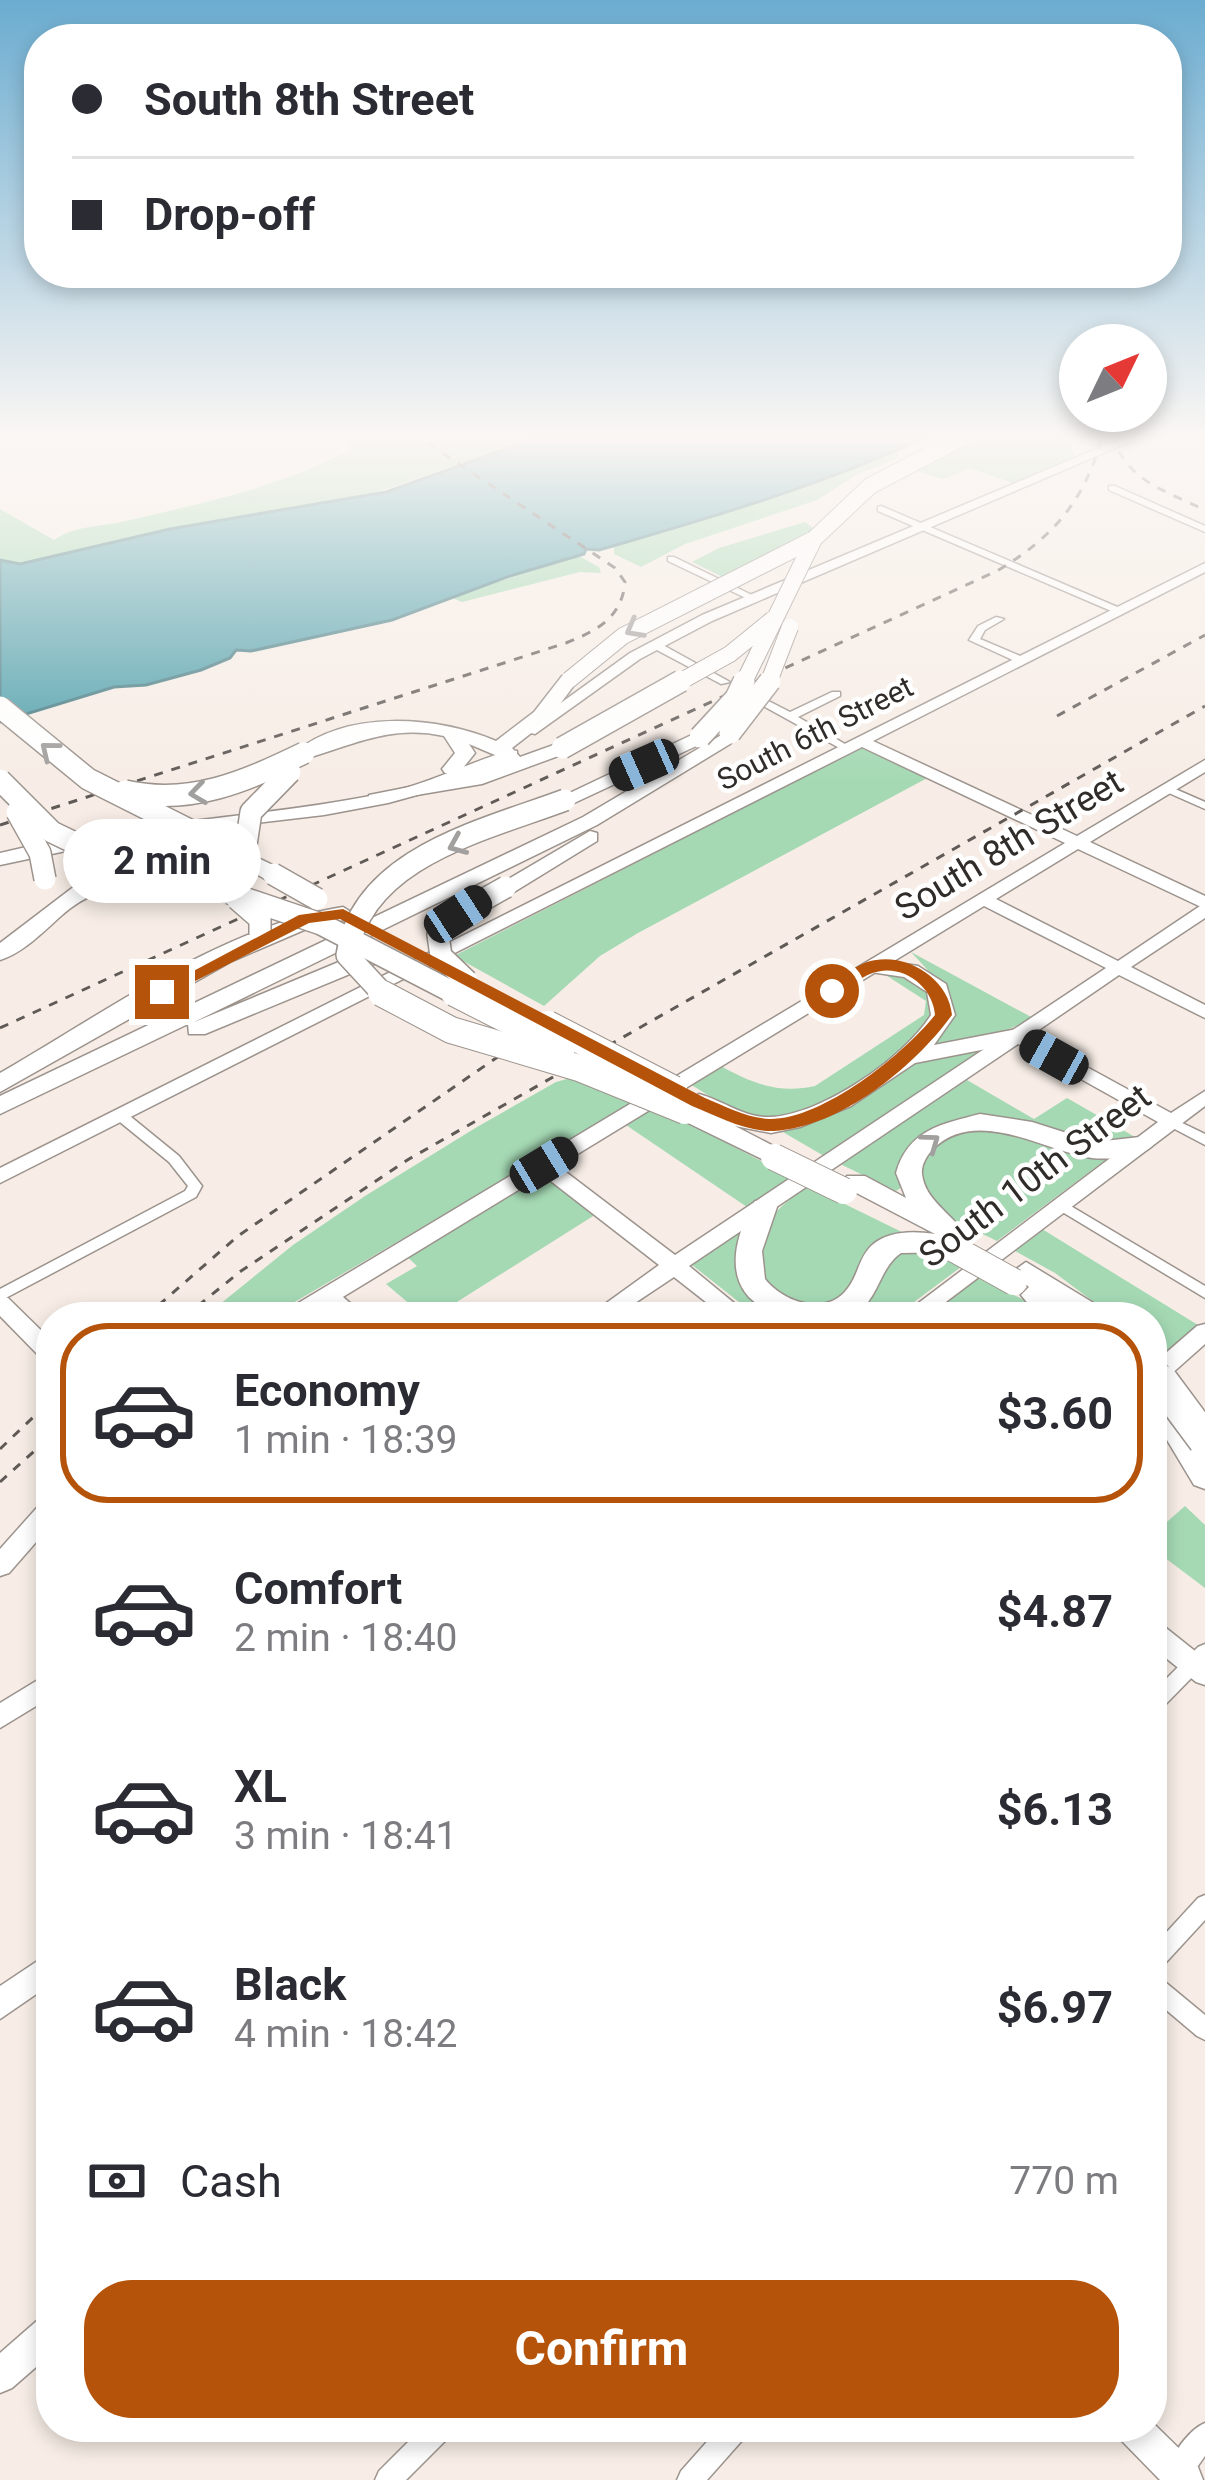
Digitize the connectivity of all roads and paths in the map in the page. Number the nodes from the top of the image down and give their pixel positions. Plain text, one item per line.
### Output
1 (794, 550) edge
2 (808, 550) edge
3 (816, 550) edge
4 (870, 550) edge
5 (974, 550) edge
6 (671, 559) dead end
7 (1205, 567) edge
8 (798, 596) junction
9 (753, 598) junction
10 (1119, 611) junction
11 (998, 619) dead end
12 (657, 646) junction
13 (1022, 660) junction
14 (725, 682) dead end
15 (746, 693) dead end
16 (836, 694) dead end
17 (0, 707) edge
18 (541, 716) junction
19 (789, 717) junction
20 (450, 732) junction
21 (711, 739) junction
22 (854, 744) junction
23 (501, 754) junction
24 (308, 755) junction
25 (1205, 765) edge
26 (452, 770) junction
27 (88, 778) junction
28 (2, 783) edge
29 (1166, 788) junction
30 (376, 799) junction
31 (1205, 806) edge
32 (1077, 841) junction
33 (235, 846) junction
34 (0, 850) edge
35 (0, 860) edge
36 (169, 878) junction
37 (229, 893) junction
38 (983, 898) junction
39 (1205, 906) edge
40 (311, 909) junction
41 (258, 939) junction
42 (0, 942) edge
43 (382, 946) junction
44 (901, 948) junction
45 (0, 952) edge
46 (872, 966) junction
47 (1120, 969) junction
48 (930, 980) junction
49 (460, 987) junction
50 (1205, 1012) edge
51 (1017, 1036) junction
52 (898, 1063) junction
53 (0, 1087) edge
54 (1205, 1097) edge
55 (692, 1106) junction
56 (0, 1109) edge
57 (120, 1115) junction
58 (1172, 1122) junction
59 (1205, 1140) edge
60 (1140, 1144) junction
61 (544, 1165) junction
62 (0, 1176) edge
63 (1059, 1204) junction
64 (764, 1207) junction
65 (952, 1238) junction
66 (675, 1266) junction
67 (1025, 1283) junction
68 (330, 1294) junction
69 (1205, 1294) edge
70 (317, 1302) edge
71 (340, 1302) edge
72 (621, 1302) edge
73 (721, 1302) edge
74 (773, 1302) edge
75 (853, 1302) edge
76 (931, 1302) edge
77 (1042, 1302) edge
78 (1050, 1302) edge
79 (1064, 1302) edge
80 (3, 1310) edge
81 (1205, 1331) edge
82 (36, 1340) edge
83 (1167, 1365) edge
84 (1167, 1388) edge
85 (1167, 1417) edge
86 (1205, 1440) edge
87 (1205, 1477) edge
88 (36, 1526) edge
89 (0, 1566) edge
90 (1167, 1642) edge
91 (1201, 1664) edge
92 (1167, 1692) edge
93 (36, 1694) edge
94 (0, 1718) edge
95 (1205, 1905) edge
96 (1167, 1947) edge
97 (36, 1977) edge
98 (1167, 1997) edge
99 (0, 2004) edge
100 (1205, 2029) edge
101 (36, 2344) edge
102 (0, 2376) edge
103 (1205, 2435) edge
104 (427, 2442) edge
105 (724, 2442) edge
106 (1146, 2442) edge
107 (1178, 2478) edge
108 (388, 2480) edge
109 (690, 2480) edge

1 -> 18 highway, bridge
2 - 21 highway, bridge
3 - 8 highway, bridge
4 - 9 main road
5 - 10 street
6 - 9 street
7 - 10 main road, South 6th Street
8 - 21 highway, bridge
8 - 30 highway, bridge
9 - 12 main road
10 - 13 main road, South 6th Street
11 - 13 street
12 - 14 street
12 - 23 main road
13 - 22 main road, South 6th Street
15 - 19 street
16 - 19 street
27 -> 17 highway, bridge
18 - 20 highway
18 - 23 highway
19 - 22 street
20 - 23 highway
20 - 24 highway
20 - 26 highway
21 - 49 highway, bridge
21 - 53 highway
21 -> 55 highway, bridge
21 - 56 highway
22 - 32 main road
22 - 57 main road, South 6th Street
23 - 26 main road
23 - 30 main road
24 -> 27 highway, bridge
24 - 33 highway, bridge
25 - 29 main road, South 8th Street
26 - 34 main road
27 - 33 highway, bridge
28 - 36 highway, bridge
28 - 42 highway, bridge
29 - 31 street
29 - 32 main road, South 8th Street
30 - 35 main road
32 - 38 main road, South 8th Street
32 - 39 main road
33 - 40 highway, bridge
36 - 37 highway
36 - 45 highway
37 - 40 highway, bridge
37 - 41 highway, bridge
38 - 44 main road, South 8th Street
38 - 47 main road
39 - 47 main road
40 - 41 highway
40 - 43 highway, bridge
40 - 43 highway, bridge
41 - 53 highway
43 - 49 highway, bridge
43 - 56 highway, bridge
44 - 46 main road, South 8th Street
44 - 48 highway
46 - 48 highway
46 - 61 main road, South 8th Street
47 - 50 main road
47 - 51 main road
48 - 52 highway
49 - 55 highway, bridge
51 - 52 highway
51 - 58 main road
51 - 64 main road
52 - 55 highway
54 - 58 main road, South 10th Street
55 - 65 highway, bridge
57 - 62 main road, South 6th Street
57 - 80 street
58 - 59 street
58 - 60 main road, South 10th Street
60 - 63 main road, South 10th Street
65 -> 60 highway
61 - 66 main road
61 - 68 main road, South 8th Street
63 - 69 street
63 - 76 main road, South 10th Street
64 - 66 main road
64 - 74 highway
65 - 67 highway, bridge
65 - 75 highway
66 - 72 main road
66 - 73 main road
67 - 77 highway
67 - 78 highway
67 - 79 highway
68 - 70 main road, South 8th Street
68 - 71 street
80 - 82 main road
81 - 83 main road
84 - 86 highway, bridge
85 - 87 highway
88 - 89 main road
90 - 91 main road
91 - 92 street
93 - 94 main road
95 - 96 street
97 - 99 main road
98 - 100 street
101 - 102 main road
103 - 107 street
104 - 108 street
105 - 109 street
106 - 107 main road

